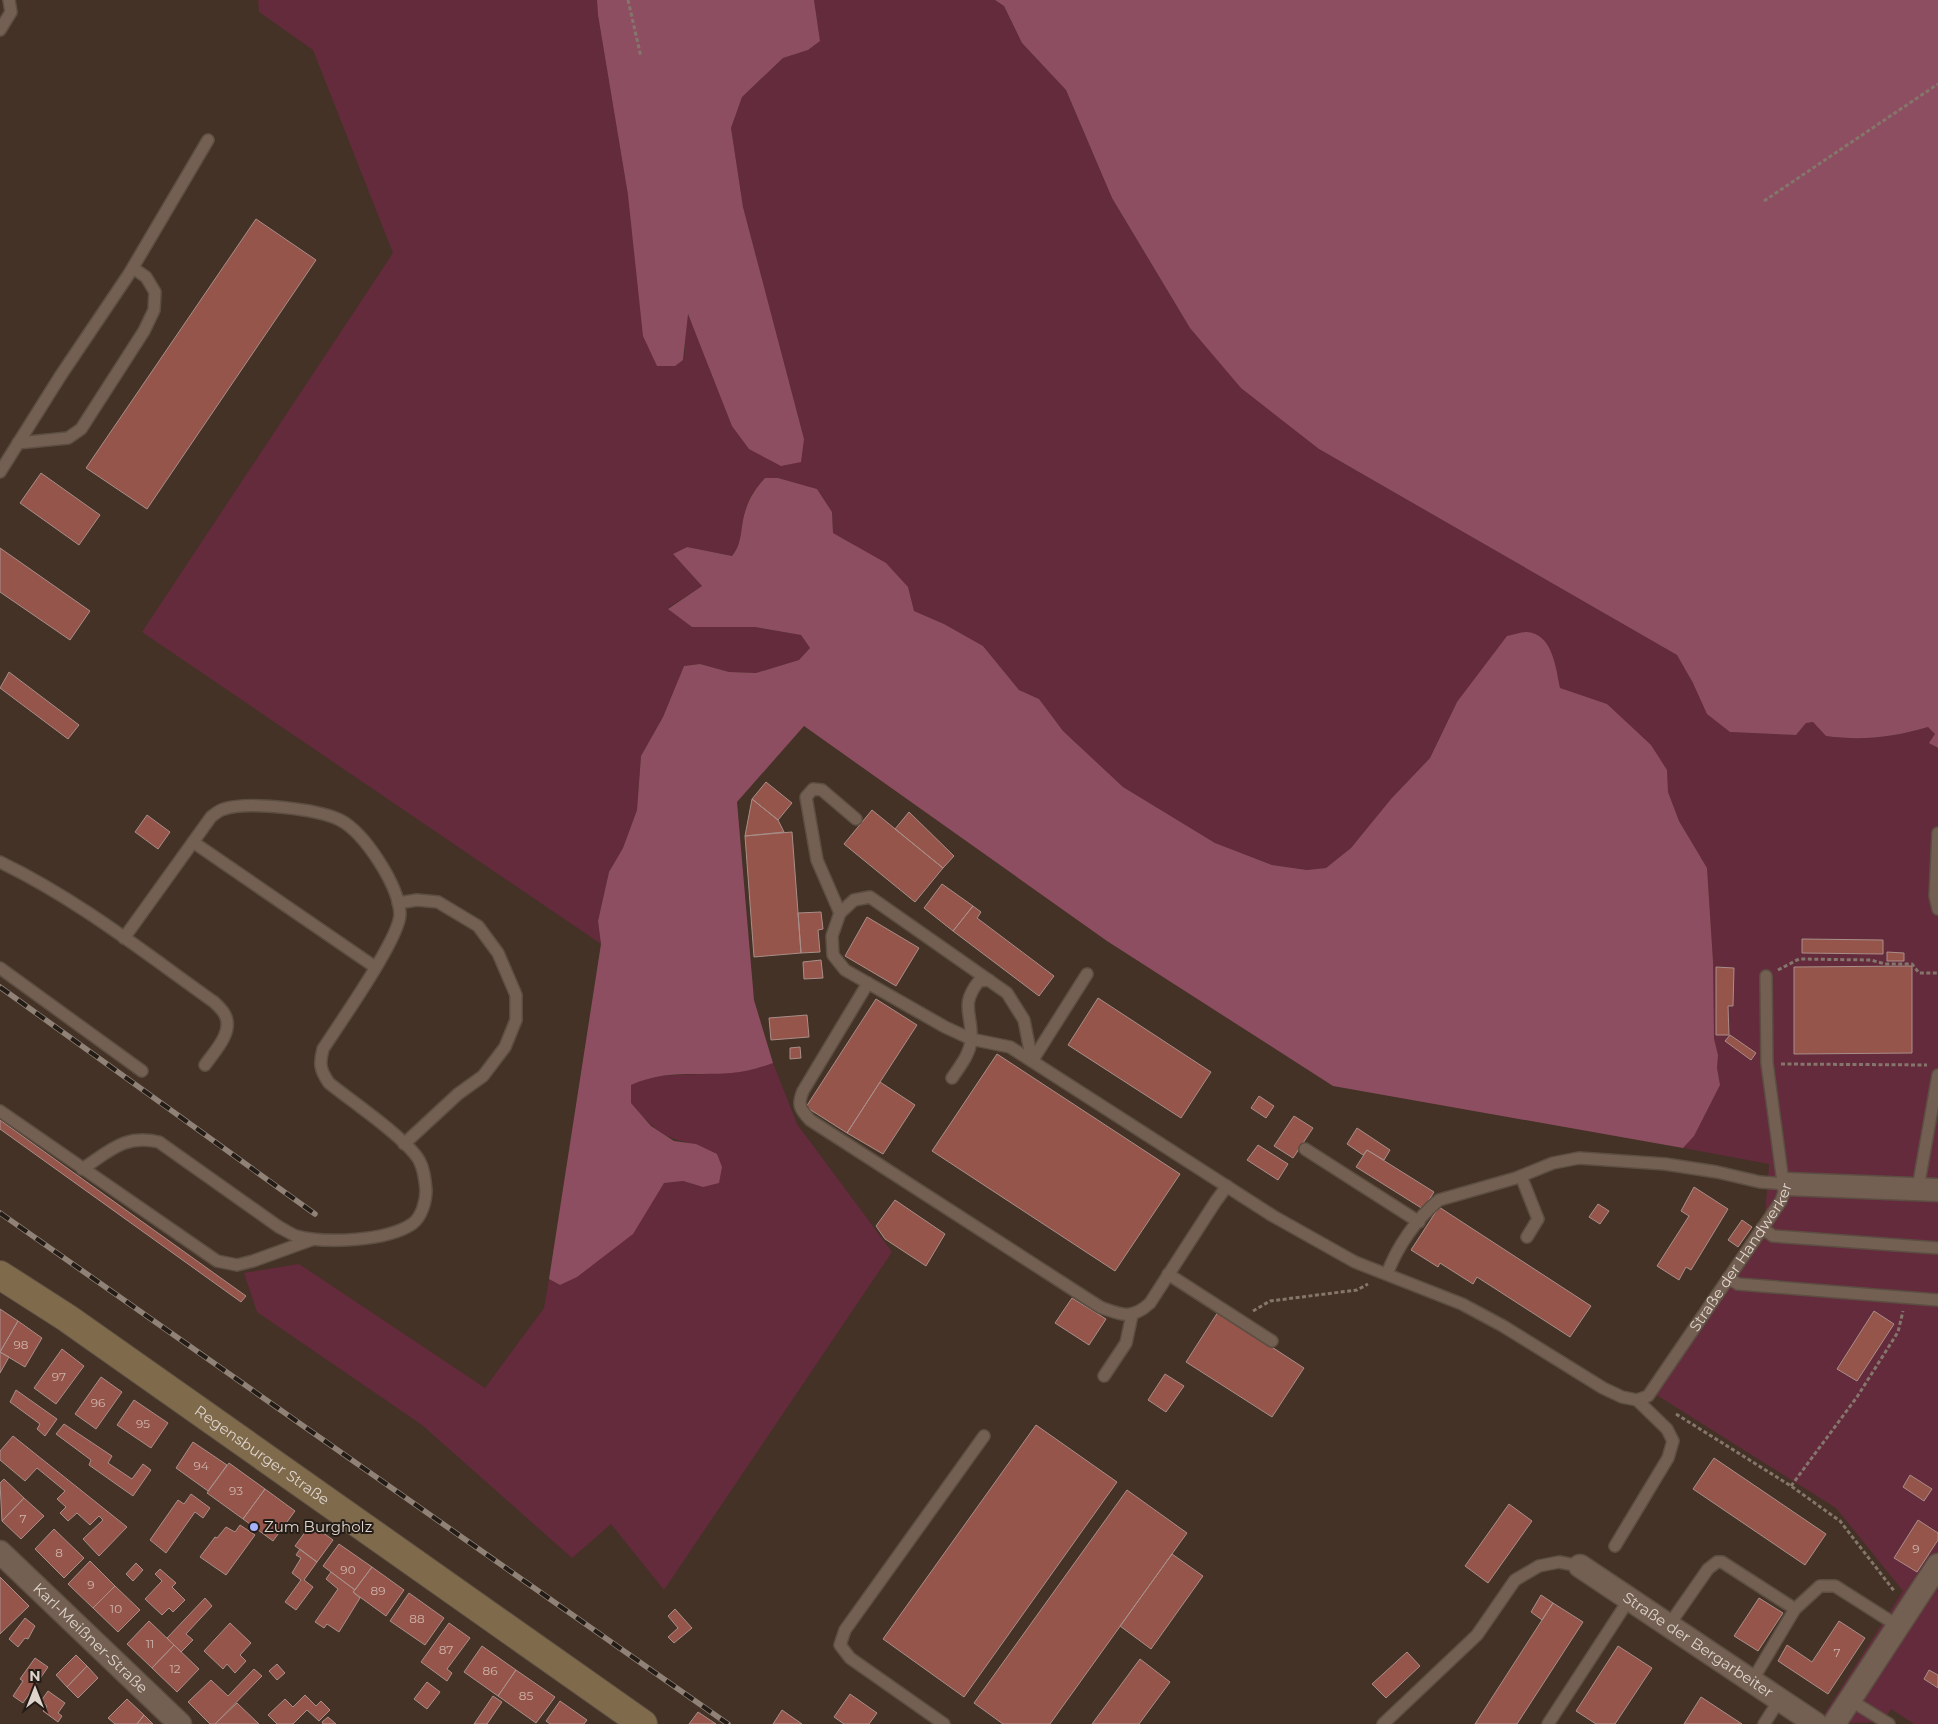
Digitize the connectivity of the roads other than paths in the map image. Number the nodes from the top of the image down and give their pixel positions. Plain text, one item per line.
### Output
1 (10, 0) edge
2 (0, 30) edge
3 (208, 140) dead end
4 (133, 268) junction
5 (18, 443) junction
6 (0, 472) edge
7 (856, 818) dead end
8 (1938, 833) edge
9 (193, 842) junction
10 (0, 862) edge
11 (398, 903) junction
12 (1938, 909) edge
13 (840, 912) junction
14 (124, 938) junction
15 (375, 967) junction
16 (0, 968) edge
17 (1087, 974) dead end
18 (1766, 976) road end
19 (989, 980) junction
20 (868, 983) junction
21 (971, 1039) junction
22 (1032, 1061) junction
23 (205, 1065) dead end
24 (142, 1071) dead end
25 (1938, 1075) edge
26 (952, 1078) dead end
27 (0, 1111) edge
28 (404, 1144) junction
29 (1305, 1149) dead end
30 (82, 1168) junction
31 (1521, 1176) junction
32 (1787, 1184) junction
33 (1228, 1186) junction
34 (1928, 1189) edge
35 (1419, 1222) junction
36 (1762, 1228) junction
37 (1527, 1236) dead end
38 (313, 1239) junction
39 (1938, 1248) edge
40 (1384, 1273) junction
41 (1168, 1274) junction
42 (0, 1275) edge
43 (1728, 1278) junction
44 (1938, 1300) edge
45 (1132, 1315) junction
46 (1272, 1341) dead end
47 (1104, 1376) dead end
48 (1642, 1398) junction
49 (984, 1436) dead end
50 (1615, 1546) dead end
51 (0, 1552) edge
52 (1580, 1566) joint
53 (1938, 1566) edge
54 (1630, 1598) junction
55 (1795, 1609) junction
56 (1904, 1618) junction
57 (1669, 1625) junction
58 (1752, 1680) junction
59 (1780, 1699) junction
60 (1850, 1700) junction
61 (180, 1724) edge
62 (643, 1724) edge
63 (944, 1724) edge
64 (1384, 1724) edge
65 (1548, 1724) edge
66 (1764, 1724) edge
67 (1816, 1724) edge
68 (1834, 1724) edge
69 (1889, 1724) edge

1 - 2 lane
3 - 4 lane
4 - 5 lane
4 - 5 lane
5 - 6 lane
7 - 13 lane
8 - 12 lane
9 - 11 lane
9 - 14 lane
9 - 15 lane
10 - 14 lane
11 - 15 lane
11 - 28 lane
13 - 19 lane
13 - 20 lane
14 - 23 lane
15 - 28 lane
16 - 24 lane
17 - 22 lane
18 - 32 lane
19 - 21 lane
19 - 22 lane
20 - 21 lane
20 - 45 lane
21 - 22 lane
21 - 26 lane
22 - 33 lane
25 - 34 lane
27 - 30 lane
28 - 38 lane
29 - 35 lane
30 - 38 lane
30 - 38 lane
31 - 32 lane
31 - 35 lane
31 - 37 lane
32 - 34 street, Straße der Handwerker
32 - 36 lane, Straße der Handwerker
33 - 40 lane
33 - 41 lane
35 - 40 lane
36 - 39 lane
36 - 43 lane, Straße der Handwerker
40 - 48 lane
41 - 45 lane
41 - 46 lane
42 - 62 main road, Regensburger Straße
43 - 44 lane
43 - 48 lane, Straße der Handwerker
45 - 47 lane
48 - 50 lane
49 - 63 lane
51 - 61 street, Karl-Meißner-Straße
52 - 54 street, Straße der Bergarbeiter
52 - 64 lane
53 - 56 street
54 - 57 street, Straße der Bergarbeiter
54 - 65 lane
55 - 56 lane
55 - 57 lane
55 - 58 lane
56 - 60 street
57 - 58 street, Straße der Bergarbeiter
58 - 59 street, Straße der Bergarbeiter
59 - 66 lane
59 - 67 street, Straße der Bergarbeiter
60 - 68 street
60 - 69 lane

